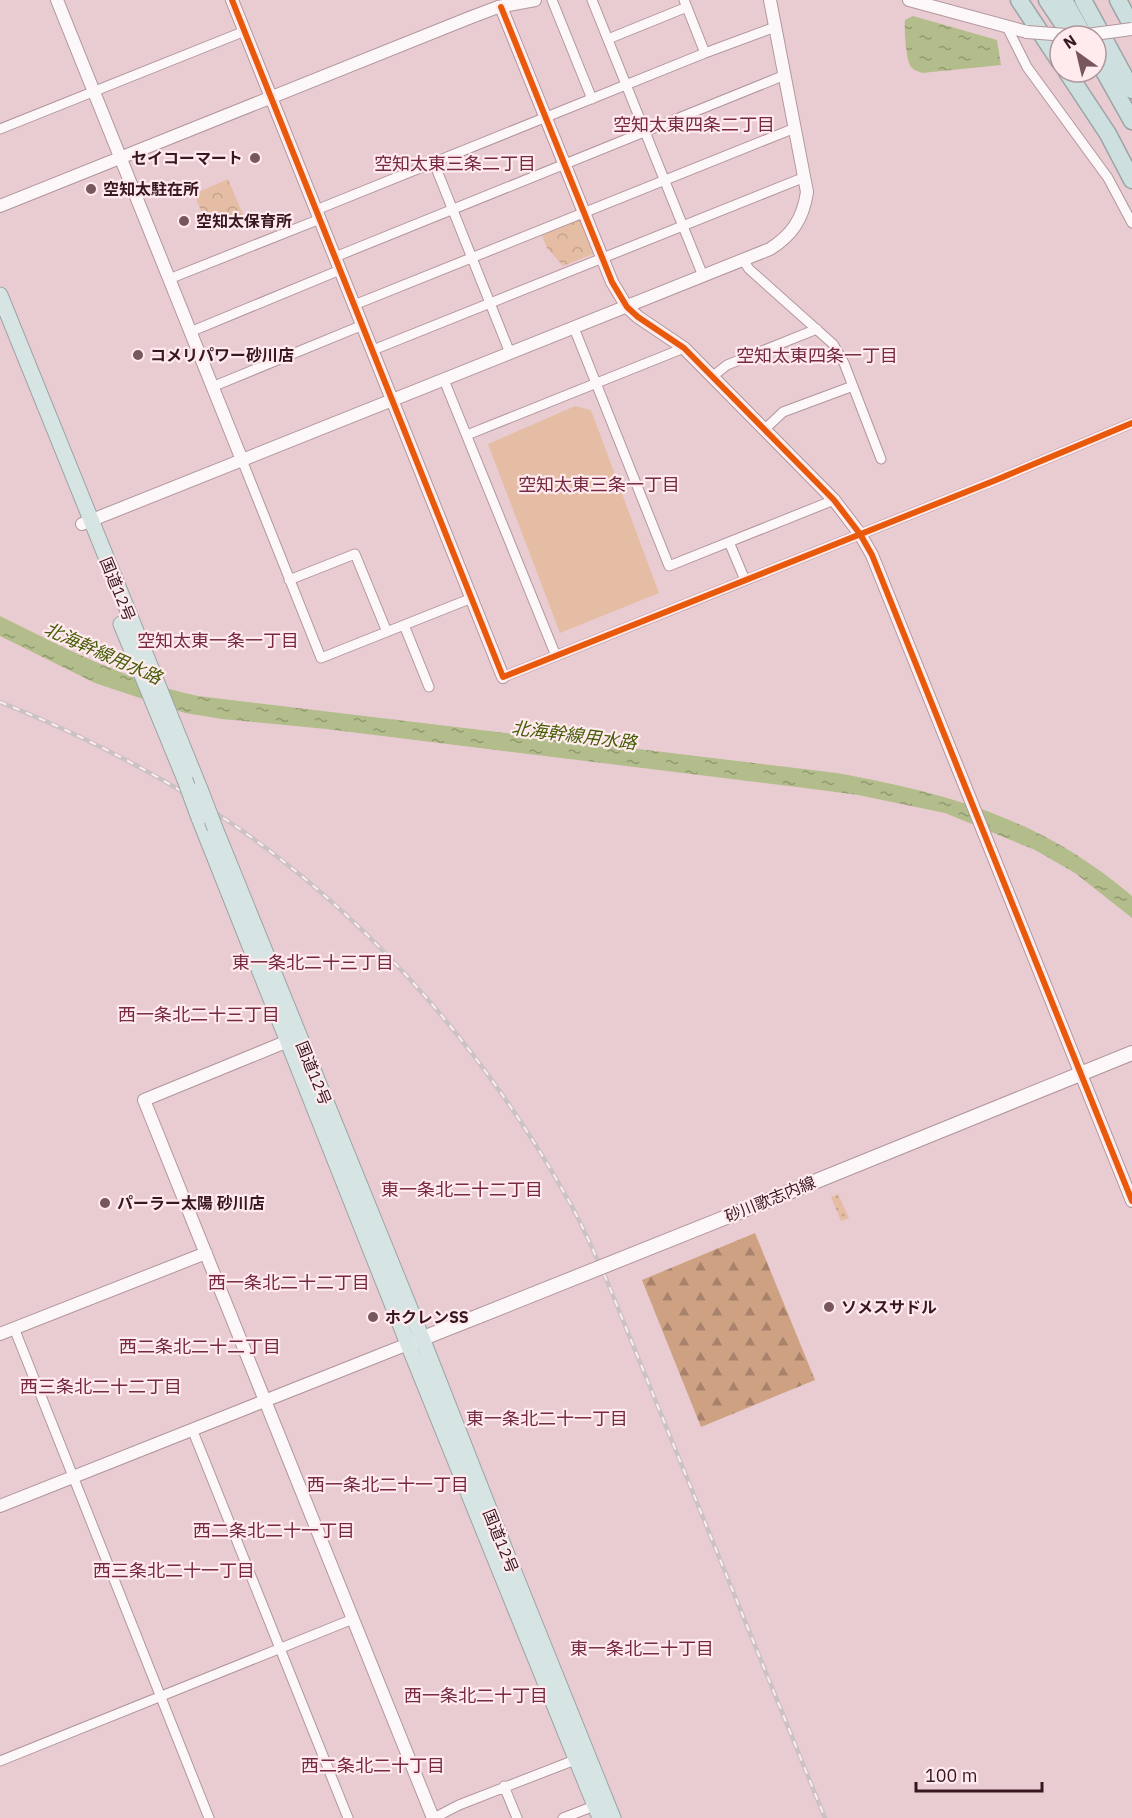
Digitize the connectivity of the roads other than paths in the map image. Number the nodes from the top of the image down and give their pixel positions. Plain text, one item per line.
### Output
1 (57, 0) edge
2 (232, 0) edge
3 (535, 0) edge
4 (552, 0) edge
5 (592, 0) edge
6 (770, 0) edge
7 (909, 0) edge
8 (1019, 0) edge
9 (1047, 0) edge
10 (1064, 0) edge
11 (1083, 0) edge
12 (1118, 0) edge
13 (498, 4) edge
14 (686, 4) edge
15 (1063, 24) edge
16 (1077, 24) edge
17 (775, 27) junction
18 (1132, 27) edge
19 (1008, 28) junction
20 (245, 31) junction
21 (608, 39) junction
22 (1048, 44) edge
23 (705, 53) junction
24 (785, 75) junction
25 (1108, 78) edge
26 (1075, 84) edge
27 (1102, 84) edge
28 (627, 85) junction
29 (1132, 90) edge
30 (94, 92) junction
31 (271, 97) junction
32 (592, 99) junction
33 (546, 118) junction
34 (1132, 121) edge
35 (795, 128) junction
36 (0, 129) edge
37 (1132, 130) edge
38 (646, 133) junction
39 (120, 158) junction
40 (434, 163) junction
41 (565, 165) junction
42 (805, 177) junction
43 (665, 180) junction
44 (1132, 180) edge
45 (0, 206) edge
46 (453, 210) junction
47 (584, 212) junction
48 (318, 214) junction
49 (1132, 223) edge
50 (683, 226) junction
51 (335, 257) junction
52 (472, 257) junction
53 (603, 257) junction
54 (743, 260) junction
55 (340, 270) junction
56 (703, 276) junction
57 (169, 279) junction
58 (0, 295) edge
59 (491, 303) junction
60 (354, 305) junction
61 (627, 307) junction
62 (0, 323) edge
63 (363, 325) junction
64 (574, 328) junction
65 (817, 329) junction
66 (190, 332) junction
67 (684, 348) junction
68 (373, 350) junction
69 (510, 353) junction
70 (713, 376) junction
71 (444, 380) junction
72 (596, 382) junction
73 (853, 386) junction
74 (212, 387) junction
75 (392, 400) junction
76 (1132, 423) edge
77 (765, 429) junction
78 (467, 435) junction
79 (880, 459) dead end
80 (242, 460) junction
81 (834, 500) junction
82 (86, 522) junction
83 (860, 534) junction
84 (729, 542) junction
85 (289, 580) junction
86 (745, 580) junction
87 (472, 598) junction
88 (404, 625) junction
89 (387, 632) junction
90 (556, 656) junction
91 (503, 677) joint
92 (429, 687) dead end
93 (165, 718) junction
94 (288, 1041) junction
95 (1132, 1053) edge
96 (1081, 1074) junction
97 (1132, 1202) edge
98 (206, 1253) junction
99 (14, 1328) junction
100 (0, 1334) edge
101 (415, 1341) junction
102 (265, 1400) junction
103 (192, 1429) junction
104 (72, 1477) junction
105 (0, 1506) edge
106 (353, 1619) junction
107 (281, 1648) junction
108 (161, 1696) junction
109 (582, 1757) junction
110 (0, 1761) edge
111 (504, 1786) junction
112 (601, 1808) edge
113 (209, 1818) edge
114 (348, 1818) edge
115 (434, 1818) edge
116 (517, 1818) edge
117 (563, 1818) edge
118 (613, 1818) edge

1 - 30 street
2 - 20 street
3 - 13 street
4 - 32 street
5 - 21 street
6 - 17 street
7 - 19 street
8 - 22 highway
9 - 15 highway
10 - 16 highway
11 - 29 highway
12 - 18 highway
13 - 31 street
13 - 33 street
14 - 21 street
14 - 23 street
17 - 23 street
17 - 24 street
18 - 19 street, bridge
19 - 49 street
20 - 30 street
20 - 31 street
21 - 28 street
23 - 28 street
24 - 35 street
24 - 38 street
25 - 34 highway
26 - 44 highway
27 - 37 highway
28 - 32 street
28 - 38 street
30 - 36 street
30 - 39 street
31 - 39 street
31 - 48 street
32 - 33 street
33 - 40 street
33 - 41 street
35 - 42 street
35 - 43 street
38 - 41 street
38 - 43 street
39 - 45 street
39 - 57 street
40 - 46 street
40 - 48 street
41 - 46 street
41 - 47 street
42 - 50 street
42 - 54 street
43 - 47 street
43 - 50 street
46 - 51 street
46 - 52 street
47 - 52 street
47 - 53 street
48 - 51 street
48 - 57 street
50 - 53 street
50 - 56 street
51 - 55 street
52 - 59 street
52 - 60 street
53 - 59 street
53 - 61 street
54 - 56 street
54 - 65 street
55 - 60 street
55 - 66 street
56 - 61 street
57 - 66 street
58 - 82 highway, 国道12号
59 - 68 street
59 - 69 street
60 - 63 street
61 - 64 street
61 - 67 street
62 - 82 highway, 国道12号
63 - 68 street
63 - 74 street
64 - 69 street
64 - 72 street
65 - 70 street
65 - 73 street
66 - 74 street
67 - 70 street
67 - 72 street
68 - 75 street
69 - 71 street
70 - 77 street
71 - 75 street
71 - 78 street
72 - 78 street
72 - 84 street
73 - 77 street
73 - 79 street
74 - 80 street
75 - 80 street
75 - 87 street
76 - 83 street
77 - 81 street
78 - 90 street
80 - 82 street
80 - 85 street
81 - 83 street
81 - 84 street
82 - 93 highway, 国道12号
83 - 86 street
83 - 96 street
84 - 86 street
85 - 89 street
85 - 89 street
86 - 90 street
87 - 88 street
87 - 91 street
88 - 89 street
88 - 92 street
90 - 91 street
93 - 94 highway, 国道12号, bridge
93 - 101 highway, 国道12号, bridge
94 - 98 street
94 - 101 highway, 国道12号
95 - 96 main road, 砂川歌志内線
96 - 97 street
96 - 101 main road, 砂川歌志内線, bridge
98 - 99 street
98 - 102 street
99 - 100 street
99 - 104 street
101 - 102 street
101 - 109 highway, 国道12号
102 - 103 street
102 - 106 street
103 - 104 street
103 - 107 street
104 - 105 street
104 - 108 street
106 - 107 street
106 - 115 street
107 - 108 street
107 - 114 street
108 - 110 street
108 - 113 street
109 - 111 street
109 - 112 highway, 国道12号
111 - 115 street
111 - 116 street
112 - 117 street
112 - 118 highway, 国道12号

